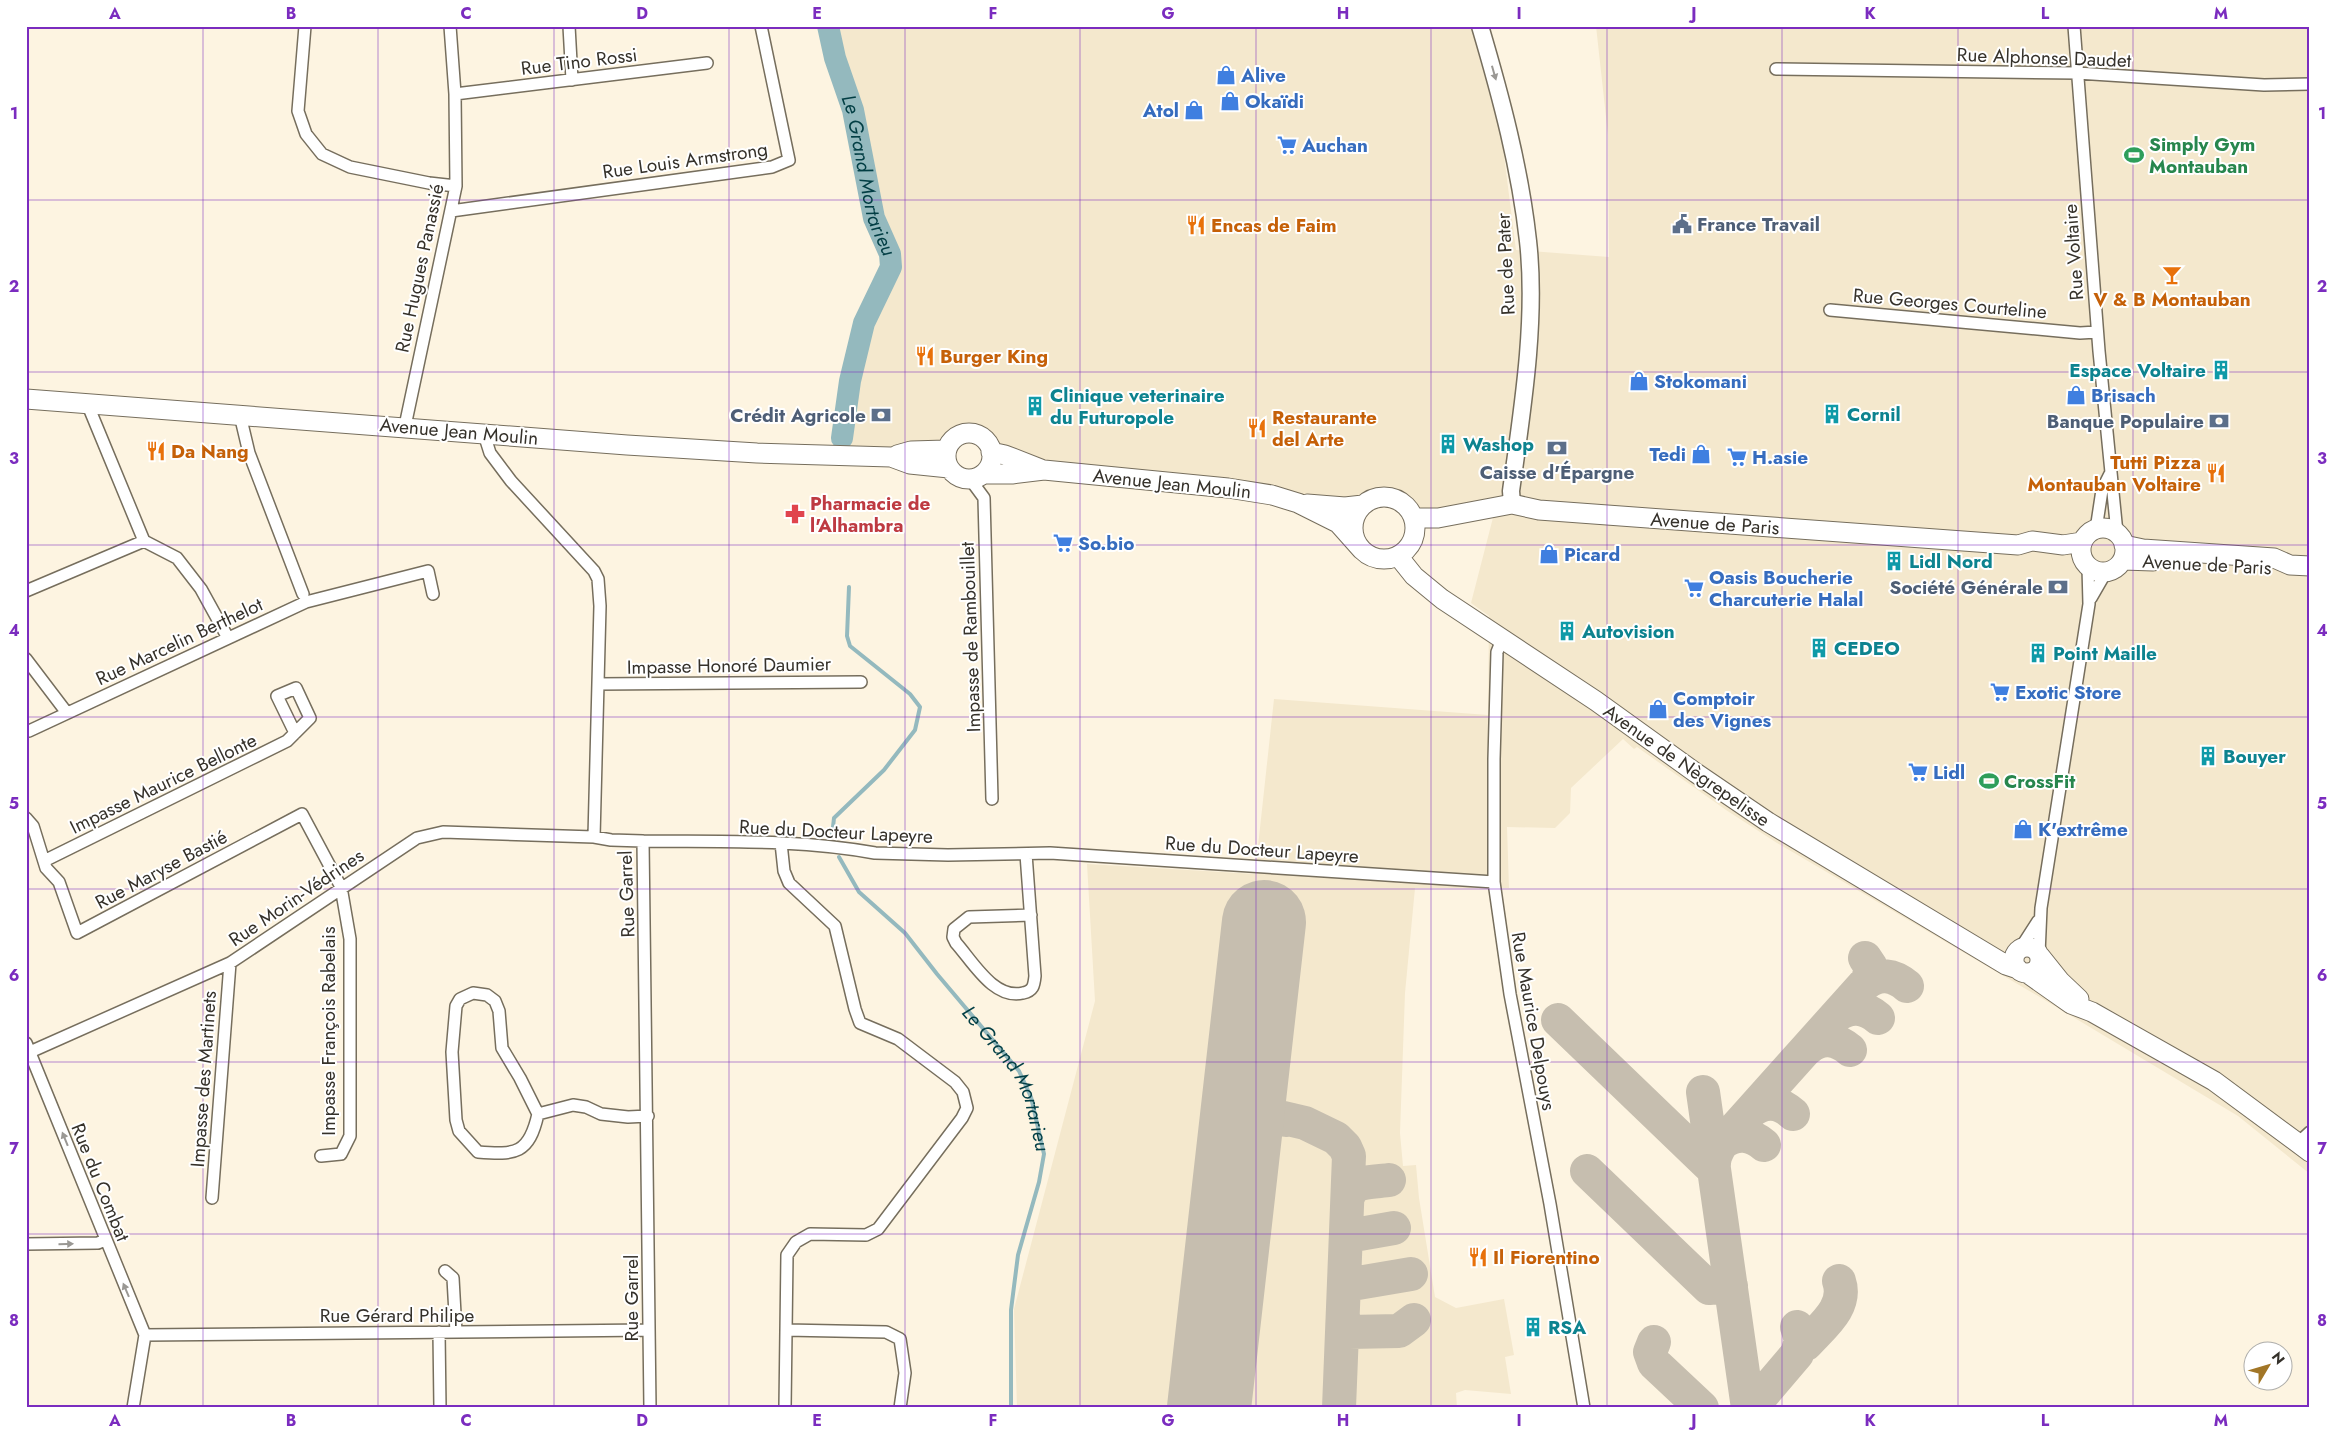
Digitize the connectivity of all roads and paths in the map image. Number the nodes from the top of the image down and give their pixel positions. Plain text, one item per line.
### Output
1 (305, 26) edge
2 (450, 26) edge
3 (569, 26) edge
4 (761, 26) edge
5 (1480, 26) edge
6 (2074, 26) edge
7 (707, 63) dead end
8 (1776, 69) dead end
9 (2077, 74) junction
10 (572, 80) junction
11 (2310, 84) edge
12 (455, 94) junction
13 (456, 186) junction
14 (451, 211) junction
15 (1830, 310) dead end
16 (2097, 332) junction
17 (26, 399) edge
18 (87, 403) junction
19 (240, 415) junction
20 (405, 426) junction
21 (484, 434) junction
22 (991, 452) junction
23 (947, 459) junction
24 (1044, 470) junction
25 (2110, 474) junction
26 (976, 477) junction
27 (1298, 503) junction
28 (1512, 504) junction
29 (1363, 505) junction
30 (1414, 518) junction
31 (144, 541) junction
32 (2121, 546) junction
33 (1362, 550) junction
34 (2086, 550) junction
35 (1398, 556) junction
36 (2310, 566) edge
37 (2106, 572) junction
38 (26, 591) edge
39 (433, 594) dead end
40 (305, 598) junction
41 (2089, 604) junction
42 (1503, 637) junction
43 (228, 638) junction
44 (26, 659) edge
45 (861, 682) dead end
46 (598, 684) junction
47 (67, 713) junction
48 (29, 730) dead end
49 (295, 733) dead end
50 (992, 799) dead end
51 (26, 818) edge
52 (594, 837) junction
53 (643, 841) junction
54 (781, 844) junction
55 (1026, 854) junction
56 (44, 861) junction
57 (1494, 882) junction
58 (341, 887) junction
59 (1031, 916) junction
60 (2040, 918) junction
61 (2039, 955) junction
62 (2021, 961) junction
63 (230, 963) junction
64 (2092, 1012) junction
65 (28, 1047) edge
66 (538, 1114) junction
67 (648, 1116) junction
68 (2306, 1142) edge
69 (321, 1156) dead end
70 (212, 1198) dead end
71 (105, 1240) junction
72 (26, 1244) edge
73 (445, 1271) dead end
74 (649, 1330) junction
75 (786, 1330) junction
76 (439, 1332) junction
77 (456, 1332) junction
78 (145, 1334) junction
79 (133, 1408) edge
80 (440, 1408) edge
81 (650, 1408) edge
82 (785, 1408) edge
83 (900, 1408) edge
84 (1584, 1408) edge

1 - 13 street
2 - 12 street, Rue Hugues Panassié
3 - 10 street
4 - 14 street, Rue Louis Armstrong
5 -> 28 street, Rue de Pater
6 - 9 street, Rue Voltaire
7 - 10 street, Rue Tino Rossi
8 - 9 street, Rue Alphonse Daudet
9 - 11 street, Rue Alphonse Daudet
9 - 16 street, Rue Voltaire
10 - 12 street, Rue Tino Rossi
12 - 13 street, Rue Hugues Panassié
13 - 14 street, Rue Hugues Panassié
14 - 20 street, Rue Hugues Panassié
15 - 16 street, Rue Georges Courteline
16 - 25 street, Rue Voltaire
17 - 18 main road, Avenue Jean Moulin
18 - 19 main road, Avenue Jean Moulin
18 - 31 street
19 - 20 main road, Avenue Jean Moulin
19 - 40 street
20 - 21 main road, Avenue Jean Moulin
21 - 23 main road, Avenue Jean Moulin
21 - 46 street, Rue Garrel
22 - 23 main road
22 - 24 main road, Avenue Jean Moulin
22 - 26 main road
23 - 26 main road
24 - 26 main road, Avenue Jean Moulin
24 - 27 main road, Avenue Jean Moulin
25 - 32 street, Rue Voltaire
25 - 34 street, Rue Voltaire
26 - 50 street, Impasse de Rambouillet
27 - 29 main road, Avenue Jean Moulin
27 - 33 main road, Avenue Jean Moulin
28 - 30 main road, Avenue de Paris
28 - 34 main road, Avenue de Paris
29 - 30 main road
29 - 33 main road
30 - 35 main road
31 - 38 street
31 - 43 street
32 - 34 main road, Avenue de Paris
32 - 36 main road, Avenue de Paris
32 - 37 main road
33 - 35 main road
34 - 37 main road
34 - 41 street, Rue Voltaire
35 - 42 main road, Avenue de Nègrepelisse
37 - 41 street, Rue Voltaire
39 - 40 street, Rue Marcelin Berthelot
40 - 43 street, Rue Marcelin Berthelot
41 - 60 street, Rue Voltaire
42 - 57 street, Rue Maurice Delpouys
42 - 62 main road, Avenue de Nègrepelisse
43 - 47 street, Rue Marcelin Berthelot
44 - 47 street
45 - 46 street, Impasse Honoré Daumier
46 - 52 street, Rue Garrel
47 - 48 street, Rue Marcelin Berthelot
49 - 56 street, Impasse Maurice Bellonte
51 - 56 street, Rue Maryse Bastié
52 - 53 street, Rue Garrel
52 - 58 street, Rue Morin-Védrines
53 - 54 street, Rue du Docteur Lapeyre
53 - 67 street, Rue Garrel
54 - 55 street, Rue du Docteur Lapeyre
54 - 75 street
55 - 57 street, Rue du Docteur Lapeyre
55 - 59 street
56 - 58 street, Rue Maryse Bastié
57 - 84 street, Rue Maurice Delpouys
58 - 63 street, Rue Morin-Védrines
58 - 69 street, Impasse François Rabelais
59 - 59 street
60 - 61 street, Rue Voltaire
60 - 62 street, Rue Voltaire
61 - 62 main road
61 - 64 main road, Avenue de Nègrepelisse
62 - 64 main road, Avenue de Nègrepelisse
63 - 65 street, Rue Morin-Védrines
63 - 70 street, Impasse des Martinets
64 - 68 main road, Avenue de Nègrepelisse
71 -> 65 street, Rue du Combat
66 - 66 street
66 - 67 street
67 - 74 street, Rue Garrel
72 -> 71 street
78 -> 71 street, Rue du Combat
73 - 77 street
74 - 77 street, Rue Gérard Philipe
74 - 81 street, Rue Garrel
75 - 82 street
75 - 83 street
76 - 77 street, Rue Gérard Philipe
76 - 78 street, Rue Gérard Philipe
76 - 80 street
78 - 79 street

